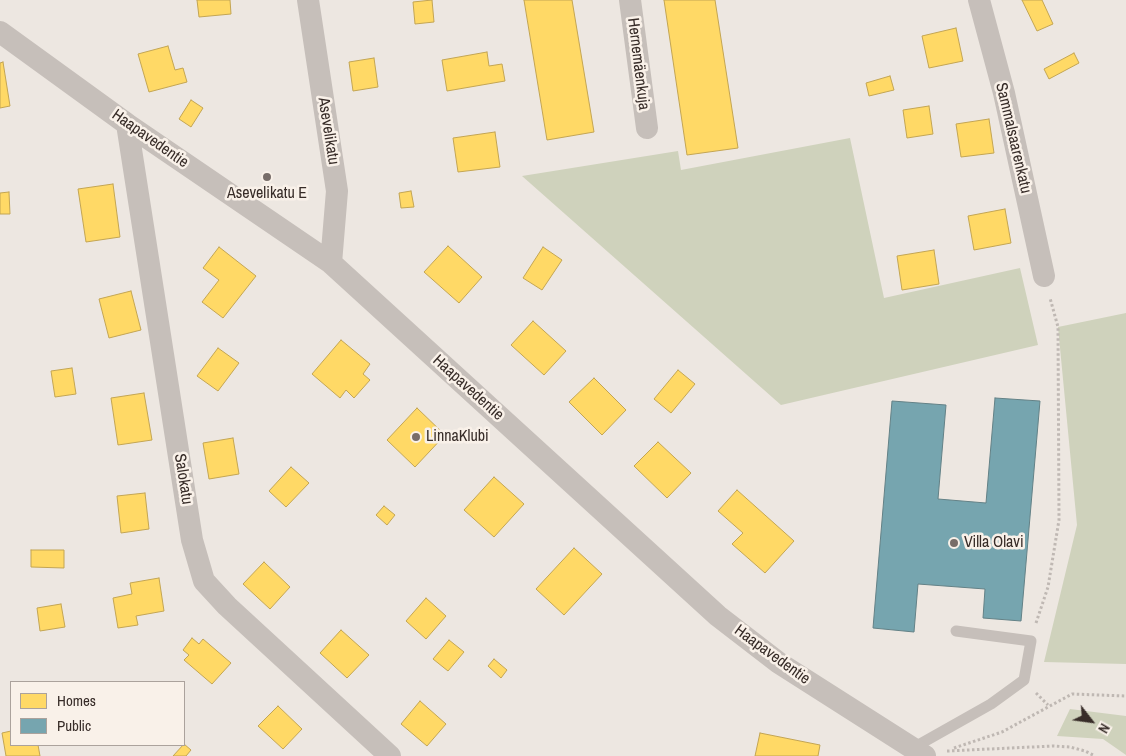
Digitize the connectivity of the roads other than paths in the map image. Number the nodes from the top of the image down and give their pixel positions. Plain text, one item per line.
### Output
1 (308, 0) edge
2 (630, 0) edge
3 (978, 0) edge
4 (0, 32) edge
5 (127, 124) junction
6 (647, 128) dead end
7 (331, 263) junction
8 (1044, 276) road end
9 (956, 631) dead end
10 (927, 752) edge
11 (390, 756) edge

1 - 7 street, Asevelikatu
2 - 6 street, Hernemäenkuja
3 - 8 street, Sammalsaarenkatu
4 - 5 street, Haapavedentie
5 - 7 street, Haapavedentie
5 - 11 street, Salokatu
7 - 10 street, Haapavedentie
9 - 10 lane

